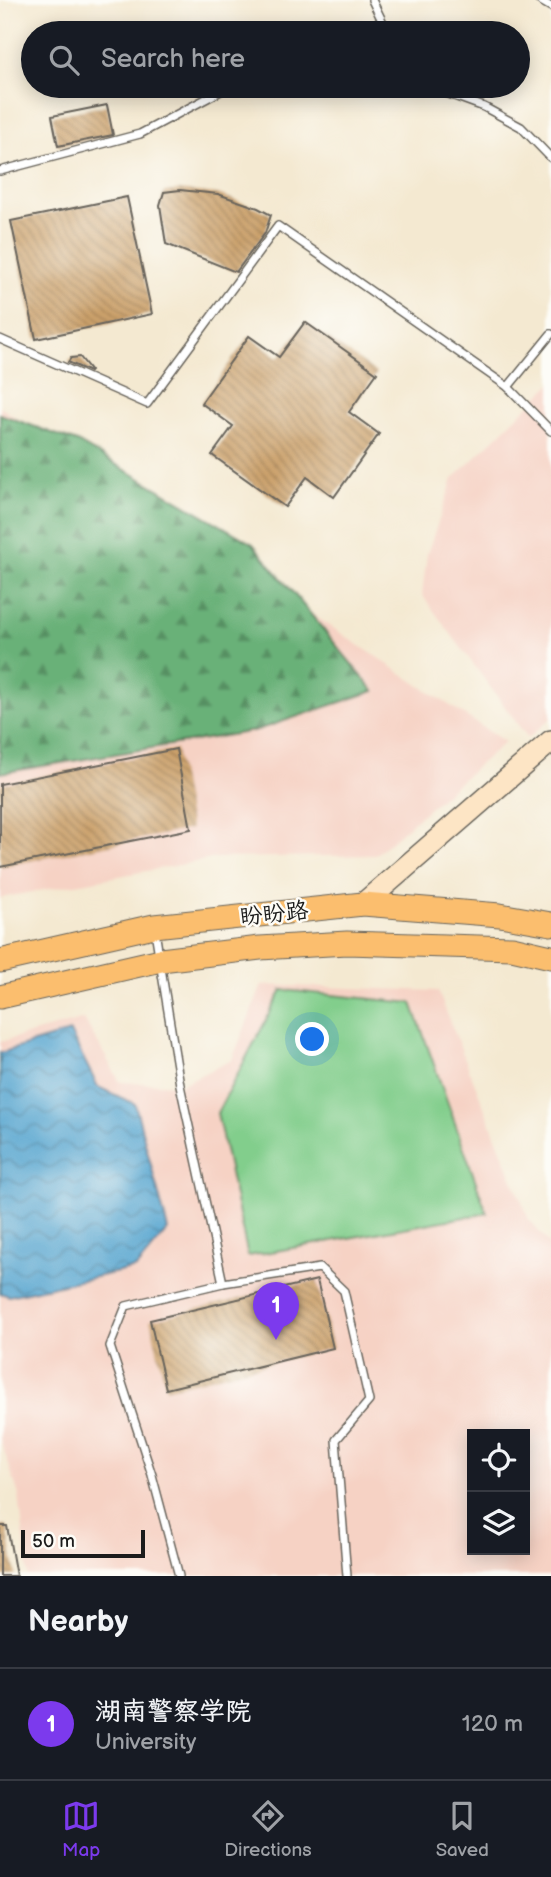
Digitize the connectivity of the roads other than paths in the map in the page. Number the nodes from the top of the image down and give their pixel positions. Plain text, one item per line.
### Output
1 (372, 0) edge
2 (539, 0) edge
3 (551, 7) edge
4 (382, 21) edge
5 (208, 98) edge
6 (460, 98) edge
7 (551, 158) edge
8 (0, 171) edge
9 (551, 334) edge
10 (0, 339) edge
11 (508, 387) junction
12 (551, 430) edge
13 (551, 741) edge
14 (363, 904) junction
15 (551, 924) edge
16 (154, 926) junction
17 (551, 957) edge
18 (161, 960) junction
19 (0, 961) edge
20 (0, 996) edge
21 (223, 1283) junction
22 (179, 1576) edge
23 (347, 1576) edge

1 - 4 lane
2 - 3 lane
5 - 8 lane
6 - 7 lane
9 - 11 lane
10 - 11 lane
11 - 12 lane
13 - 14 main road
14 - 15 main road, 盼盼路
14 - 16 main road, 盼盼路
16 - 18 lane
16 - 19 main road, 盼盼路
17 - 18 main road, 盼盼路
18 - 20 main road, 盼盼路
18 - 21 lane
21 - 22 lane
21 - 23 lane

